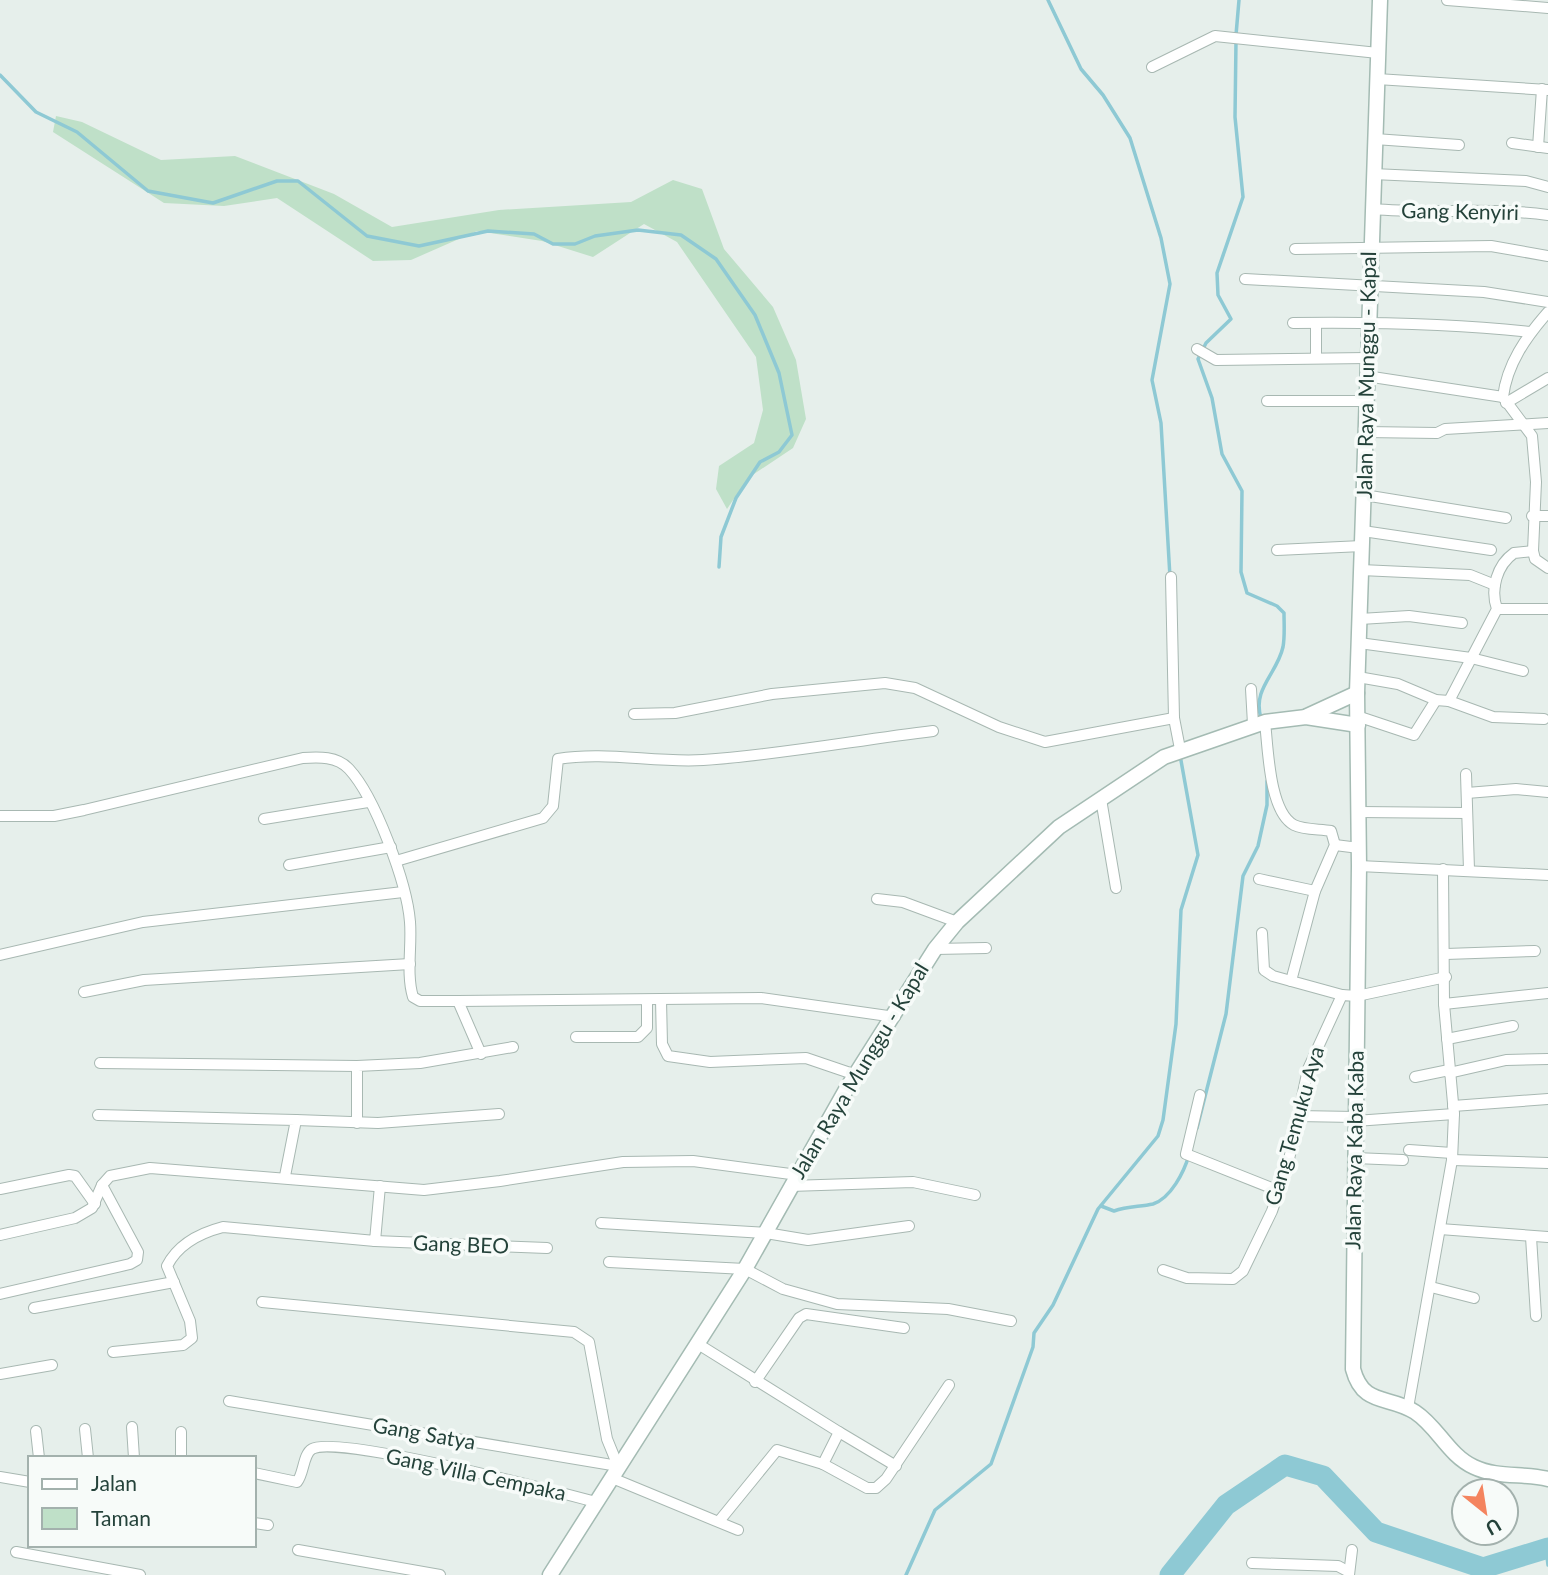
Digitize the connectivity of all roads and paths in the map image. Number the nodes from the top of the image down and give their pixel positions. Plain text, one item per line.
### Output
1 (1380, 0) edge
2 (1447, 0) edge
3 (1548, 8) edge
4 (1378, 53) junction
5 (1152, 67) dead end
6 (1377, 79) junction
7 (1545, 89) edge
8 (1374, 139) junction
9 (1512, 143) dead end
10 (1459, 145) dead end
11 (1543, 147) edge
12 (1373, 174) junction
13 (1548, 187) edge
14 (1372, 209) junction
15 (1548, 215) edge
16 (1370, 246) junction
17 (1295, 249) dead end
18 (1548, 256) edge
19 (1245, 279) dead end
20 (1368, 286) junction
21 (1548, 302) edge
22 (1548, 313) edge
23 (1367, 321) junction
24 (1293, 323) dead end
25 (1316, 323) junction
26 (1531, 332) junction
27 (1197, 349) dead end
28 (1316, 358) junction
29 (1367, 358) junction
30 (1366, 376) junction
31 (1548, 378) edge
32 (1505, 400) junction
33 (1267, 401) dead end
34 (1366, 401) junction
35 (1548, 423) edge
36 (1521, 425) junction
37 (1365, 432) junction
38 (1364, 495) junction
39 (1532, 516) junction
40 (1548, 516) edge
41 (1506, 518) dead end
42 (1363, 531) junction
43 (1362, 546) junction
44 (1277, 550) dead end
45 (1491, 550) dead end
46 (1533, 551) junction
47 (1548, 568) edge
48 (1361, 570) junction
49 (1171, 577) dead end
50 (1491, 583) junction
51 (1497, 609) junction
52 (1548, 609) edge
53 (1360, 619) junction
54 (1462, 623) dead end
55 (1359, 643) junction
56 (1471, 658) junction
57 (1523, 671) dead end
58 (1358, 677) junction
59 (1251, 689) dead end
60 (1357, 694) junction
61 (1442, 701) junction
62 (634, 714) dead end
63 (1306, 717) junction
64 (1174, 718) junction
65 (1544, 719) dead end
66 (1358, 721) junction
67 (1259, 723) junction
68 (933, 731) dead end
69 (1178, 745) junction
70 (1466, 774) dead end
71 (1548, 792) edge
72 (1467, 793) junction
73 (1101, 799) junction
74 (368, 802) junction
75 (1359, 812) junction
76 (1468, 813) junction
77 (0, 816) edge
78 (264, 819) dead end
79 (1335, 845) junction
80 (391, 847) junction
81 (1359, 848) junction
82 (396, 860) junction
83 (289, 865) dead end
84 (1359, 866) junction
85 (1443, 869) junction
86 (1469, 870) junction
87 (1548, 875) edge
88 (1259, 879) dead end
89 (1116, 888) dead end
90 (1315, 891) junction
91 (404, 892) junction
92 (877, 899) dead end
93 (957, 922) junction
94 (1262, 933) dead end
95 (986, 948) dead end
96 (935, 949) junction
97 (1535, 951) dead end
98 (1446, 954) junction
99 (0, 955) edge
100 (410, 964) junction
101 (1446, 977) junction
102 (1291, 981) junction
103 (84, 992) dead end
104 (1548, 993) edge
105 (1342, 995) junction
106 (1357, 996) junction
107 (647, 1000) junction
108 (661, 1000) junction
109 (458, 1001) junction
110 (1444, 1004) junction
111 (895, 1017) junction
112 (1513, 1026) dead end
113 (576, 1037) dead end
114 (1447, 1039) junction
115 (513, 1047) dead end
116 (481, 1054) junction
117 (1548, 1059) edge
118 (100, 1063) dead end
119 (357, 1066) junction
120 (1449, 1072) junction
121 (856, 1075) junction
122 (1415, 1077) dead end
123 (1200, 1095) dead end
124 (1548, 1099) edge
125 (1453, 1110) junction
126 (499, 1114) dead end
127 (98, 1115) dead end
128 (1297, 1116) junction
129 (1355, 1119) junction
130 (296, 1120) junction
131 (356, 1123) junction
132 (1409, 1150) dead end
133 (1452, 1156) junction
134 (1355, 1158) junction
135 (1403, 1160) dead end
136 (1548, 1163) edge
137 (285, 1176) junction
138 (794, 1181) junction
139 (102, 1185) junction
140 (380, 1186) junction
141 (0, 1189) edge
142 (1279, 1191) junction
143 (975, 1195) dead end
144 (95, 1204) junction
145 (601, 1223) dead end
146 (909, 1226) dead end
147 (1440, 1229) junction
148 (766, 1233) junction
149 (0, 1235) edge
150 (1531, 1237) junction
151 (1548, 1237) edge
152 (374, 1241) junction
153 (547, 1248) dead end
154 (609, 1262) dead end
155 (744, 1269) junction
156 (1163, 1269) dead end
157 (174, 1282) junction
158 (1431, 1287) junction
159 (0, 1294) edge
160 (1474, 1298) dead end
161 (262, 1302) dead end
162 (34, 1308) dead end
163 (1535, 1315) dead end
164 (1011, 1321) dead end
165 (904, 1328) dead end
166 (698, 1344) junction
167 (113, 1352) dead end
168 (52, 1365) dead end
169 (0, 1374) edge
170 (755, 1382) junction
171 (948, 1385) dead end
172 (229, 1401) dead end
173 (1408, 1408) junction
174 (132, 1427) dead end
175 (85, 1429) dead end
176 (36, 1431) dead end
177 (181, 1432) dead end
178 (839, 1432) junction
179 (39, 1456) edge
180 (88, 1456) edge
181 (134, 1456) edge
182 (181, 1456) edge
183 (822, 1464) junction
184 (896, 1466) junction
185 (615, 1472) junction
186 (256, 1473) edge
187 (0, 1477) edge
188 (1548, 1479) edge
189 (28, 1482) edge
190 (596, 1503) junction
191 (720, 1520) junction
192 (256, 1523) edge
193 (268, 1525) dead end
194 (738, 1530) dead end
195 (298, 1550) dead end
196 (1352, 1550) dead end
197 (16, 1552) dead end
198 (1252, 1563) dead end
199 (1349, 1574) edge
200 (140, 1575) edge
201 (440, 1575) edge
202 (550, 1575) edge

1 - 4 street, Jalan Raya Munggu - Kapal
2 - 3 street
4 - 5 street
4 - 6 street, Jalan Raya Munggu - Kapal
6 - 7 street
6 - 8 street, Jalan Raya Munggu - Kapal
7 - 11 street
8 - 10 street
8 - 12 street, Jalan Raya Munggu - Kapal
9 - 11 street
12 - 13 street
12 - 14 street, Jalan Raya Munggu - Kapal
14 - 15 street, Gang Kenyiri
14 - 16 street, Jalan Raya Munggu - Kapal
16 - 17 street
16 - 18 street
16 - 20 street, Jalan Raya Munggu - Kapal
19 - 20 street
20 - 21 street
20 - 23 street, Jalan Raya Munggu - Kapal
22 - 26 street
23 - 25 street
23 - 26 street
23 - 29 street, Jalan Raya Munggu - Kapal
24 - 25 street
25 - 28 street
26 - 32 street
27 - 28 street
28 - 29 street
29 - 30 street, Jalan Raya Munggu - Kapal
30 - 32 street
30 - 34 street, Jalan Raya Munggu - Kapal
31 - 32 street
32 - 36 street
33 - 34 street
34 - 37 street, Jalan Raya Munggu - Kapal
35 - 36 street
36 - 37 street
36 - 39 street
37 - 38 street, Jalan Raya Munggu - Kapal
38 - 41 street
38 - 42 street, Jalan Raya Munggu - Kapal
39 - 40 street
39 - 46 street
42 - 43 street, Jalan Raya Munggu - Kapal
42 - 45 street
43 - 44 street
43 - 48 street, Jalan Raya Munggu - Kapal
46 - 47 street
46 - 50 street
48 - 50 street
48 - 53 street, Jalan Raya Munggu - Kapal
49 - 64 street
50 - 51 street
51 - 52 street
51 - 56 street
53 - 54 street
53 - 55 street, Jalan Raya Munggu - Kapal
55 - 56 street
55 - 58 street, Jalan Raya Munggu - Kapal
56 - 57 street
56 - 61 street
58 - 60 street, Jalan Raya Munggu - Kapal
58 - 61 street
59 - 67 street
60 - 63 street, Jalan Raya Munggu - Kapal
60 - 66 street, Jalan Raya Kaba Kaba
61 - 65 street
61 - 66 street
62 - 64 street
63 - 66 street, Jalan Raya Munggu - Kapal
63 - 67 street, Jalan Raya Munggu - Kapal
64 - 69 street
66 - 75 street, Jalan Raya Kaba Kaba
67 - 69 street, Jalan Raya Munggu - Kapal
67 - 79 street
68 - 82 street
69 - 73 street, Jalan Raya Munggu - Kapal
70 - 72 street
71 - 72 street
72 - 76 street
73 - 89 street
73 - 93 street, Jalan Raya Munggu - Kapal
74 - 77 street
74 - 78 street
74 - 80 street
75 - 76 street
75 - 81 street, Jalan Raya Kaba Kaba
76 - 86 street
79 - 81 street
79 - 90 street
80 - 82 street
80 - 83 street
81 - 84 street, Jalan Raya Kaba Kaba
82 - 91 street
84 - 85 street
84 - 106 street, Jalan Raya Kaba Kaba
85 - 86 street
85 - 98 street
86 - 87 street
88 - 90 street
90 - 102 street
91 - 99 street
91 - 100 street
92 - 93 street
93 - 96 street, Jalan Raya Munggu - Kapal
94 - 102 street
95 - 96 street
96 - 111 street, Jalan Raya Munggu - Kapal
97 - 98 street
98 - 101 street
100 - 103 street
100 - 109 street
101 - 106 street
101 - 110 street
102 - 105 street
104 - 110 street
105 - 106 street
105 - 128 street, Gang Temuku Aya
106 - 129 street, Jalan Raya Kaba Kaba
107 - 108 street
107 - 109 street
107 - 113 street
108 - 111 street
108 - 121 street
109 - 116 street
110 - 114 street
111 - 121 street, Jalan Raya Munggu - Kapal
112 - 114 street
114 - 120 street
115 - 116 street
116 - 119 street
117 - 120 street
118 - 119 street
119 - 131 street
120 - 122 street
120 - 125 street
121 - 138 street, Jalan Raya Munggu - Kapal
123 - 142 street
124 - 125 street
125 - 129 street
125 - 133 street
126 - 131 street
127 - 130 street
128 - 129 street
128 - 142 street, Gang Temuku Aya
129 - 134 street, Jalan Raya Kaba Kaba
130 - 131 street
130 - 137 street
132 - 133 street
133 - 136 street
133 - 147 street
134 - 135 street
134 - 173 street, Jalan Raya Kaba Kaba
137 - 139 street
137 - 140 street
138 - 140 street
138 - 143 street
138 - 148 street, Jalan Raya Munggu - Kapal
139 - 144 street
139 - 159 street
140 - 152 street
141 - 144 street
142 - 156 street, Gang Temuku Aya
144 - 149 street
145 - 148 street
146 - 148 street
147 - 150 street
147 - 158 street
148 - 155 street, Jalan Raya Munggu - Kapal
150 - 151 street
150 - 163 street
152 - 153 street, Gang BEO
152 - 157 street, Gang BEO
154 - 155 street
155 - 164 street
155 - 166 street, Jalan Raya Munggu - Kapal
157 - 162 street
157 - 167 street
158 - 160 street
158 - 173 street
161 - 185 street
165 - 170 street
166 - 170 street
166 - 185 street, Jalan Raya Munggu - Kapal
168 - 169 street
170 - 178 street
171 - 184 street
172 - 185 street, Gang Satya
173 - 188 street, Jalan Raya Kaba Kaba
174 - 181 street
175 - 180 street
176 - 179 street
177 - 182 street
178 - 183 street
178 - 184 street
183 - 184 street
183 - 191 street
185 - 190 street, Jalan Raya Munggu - Kapal
185 - 191 street, Gang Satya
186 - 190 street, Gang Villa Cempaka
187 - 189 street
190 - 202 street, Jalan Raya Munggu - Kapal
191 - 194 street, Gang Satya
192 - 193 street
195 - 201 street
196 - 199 street
197 - 200 street
198 - 199 street

